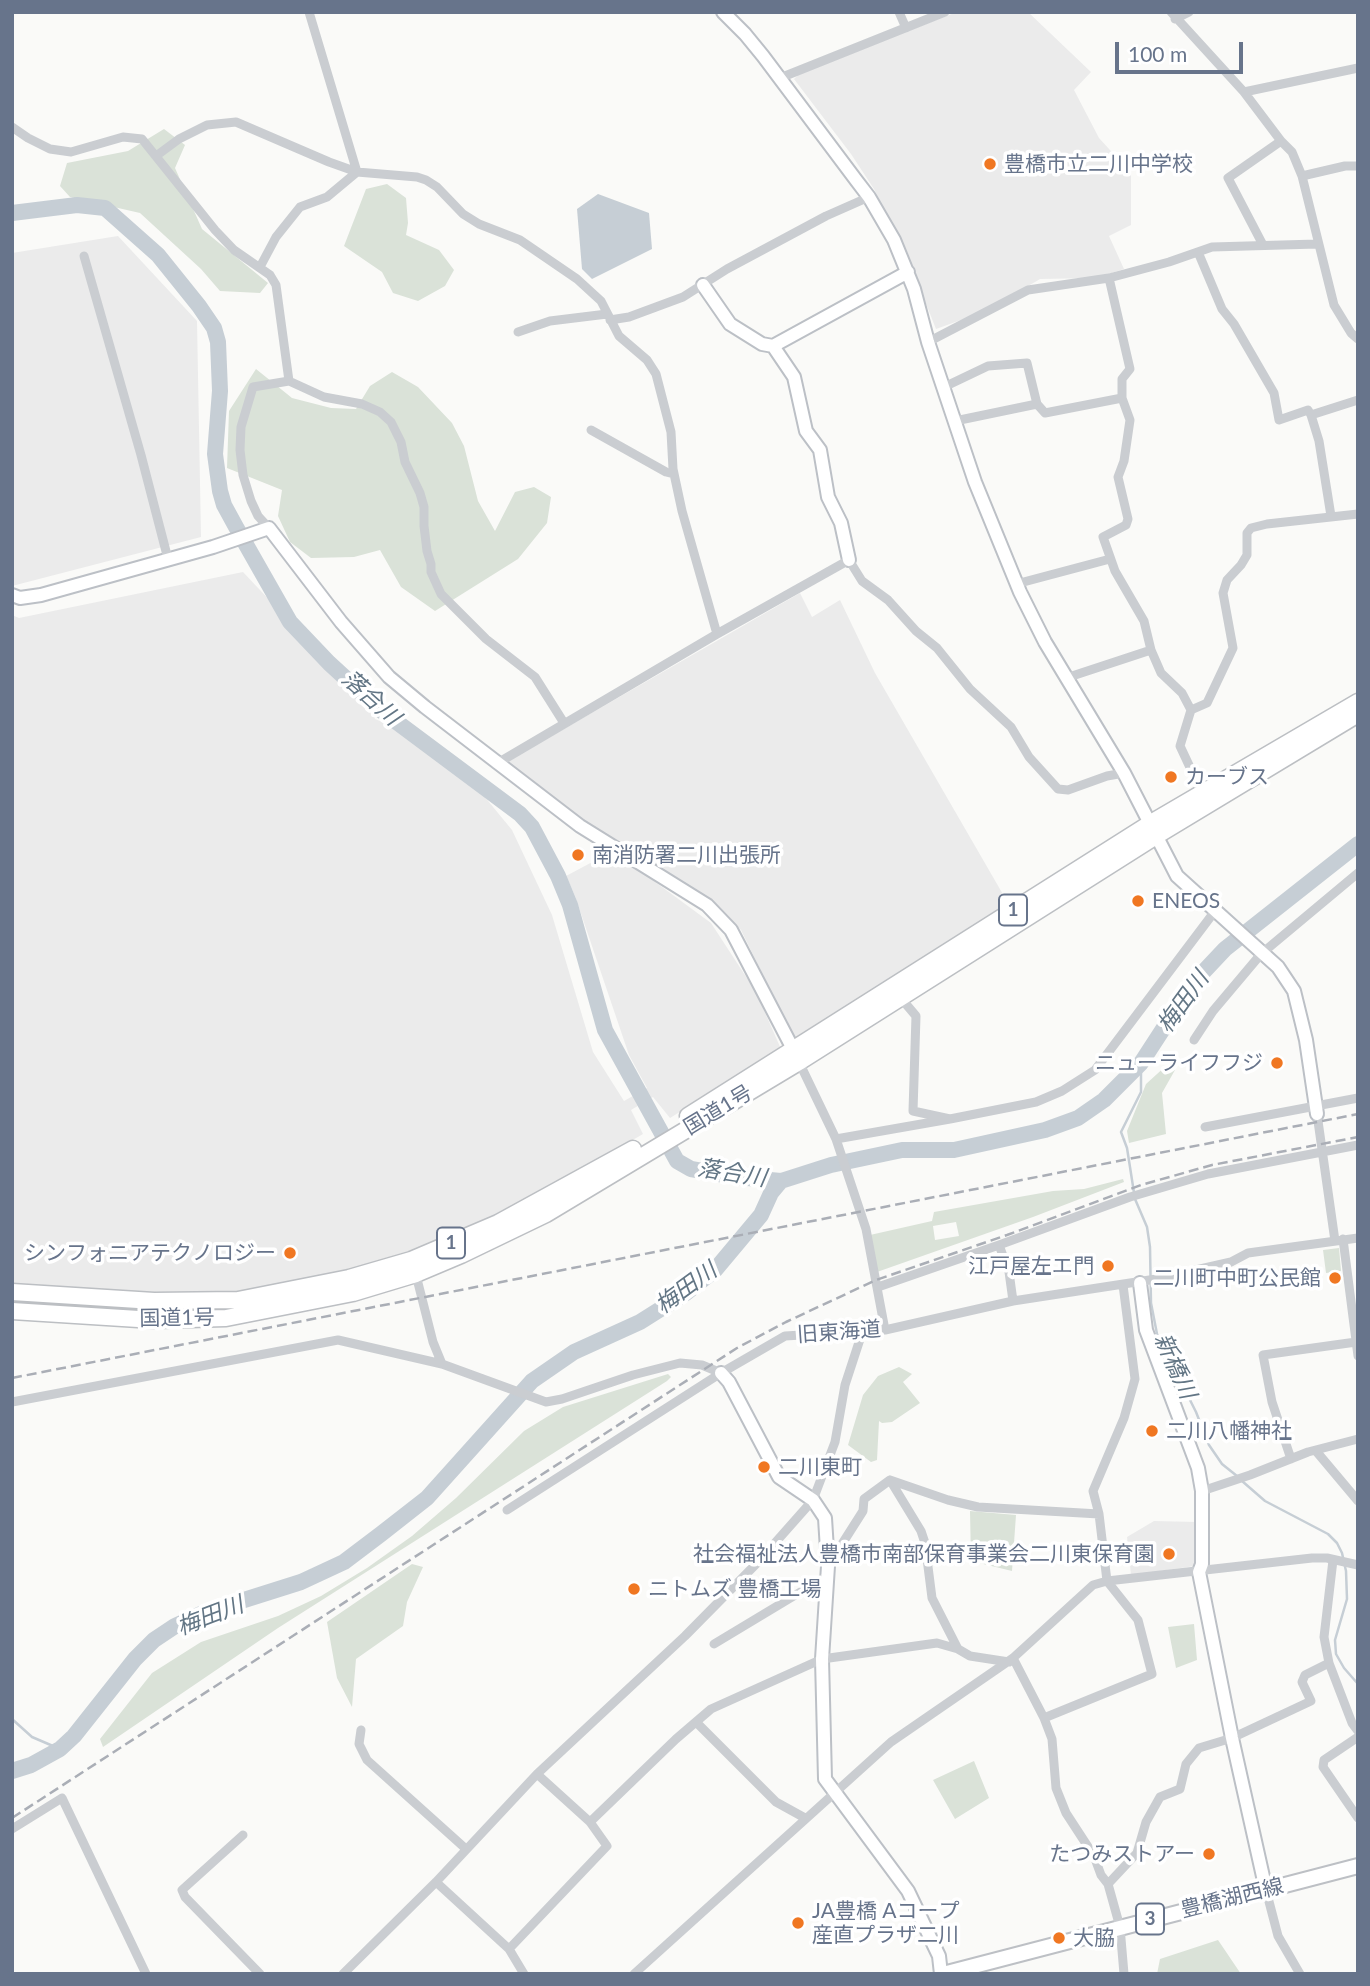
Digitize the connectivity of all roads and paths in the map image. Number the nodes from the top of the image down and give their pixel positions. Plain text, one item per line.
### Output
1 (309, 12) edge
2 (723, 12) edge
3 (900, 12) edge
4 (945, 12) edge
5 (1189, 12) edge
6 (1173, 15) edge
7 (906, 28) junction
8 (1358, 68) edge
9 (780, 78) junction
10 (1244, 92) junction
11 (12, 127) edge
12 (1281, 141) junction
13 (156, 156) junction
14 (1358, 166) edge
15 (358, 172) junction
16 (1302, 176) junction
17 (869, 197) junction
18 (1317, 244) junction
19 (1262, 245) junction
20 (1198, 252) junction
21 (84, 256) dead end
22 (260, 267) junction
23 (908, 272) junction
24 (1109, 278) junction
25 (703, 285) junction
26 (609, 317) junction
27 (518, 332) dead end
28 (1358, 339) edge
29 (928, 342) junction
30 (773, 346) junction
31 (289, 382) junction
32 (944, 387) junction
33 (1122, 398) junction
34 (1358, 400) edge
35 (1037, 404) junction
36 (1311, 415) junction
37 (955, 421) junction
38 (591, 430) dead end
39 (674, 474) junction
40 (1358, 514) edge
41 (1331, 516) junction
42 (269, 528) junction
43 (168, 559) junction
44 (1110, 559) junction
45 (849, 560) junction
46 (1016, 584) junction
47 (12, 596) edge
48 (717, 634) junction
49 (1151, 650) junction
50 (1066, 678) junction
51 (1358, 702) edge
52 (1191, 710) junction
53 (1358, 714) edge
54 (564, 723) junction
55 (496, 764) junction
56 (1124, 773) junction
57 (1202, 793) junction
58 (1154, 829) junction
59 (1358, 873) edge
60 (1218, 913) junction
61 (1259, 952) junction
62 (901, 997) junction
63 (1194, 1040) dead end
64 (796, 1055) junction
65 (1358, 1098) edge
66 (1316, 1110) junction
67 (950, 1119) junction
68 (1205, 1127) dead end
69 (836, 1141) junction
70 (1358, 1145) edge
71 (1322, 1152) junction
72 (1358, 1238) edge
73 (1339, 1240) junction
74 (999, 1245) junction
75 (414, 1267) junction
76 (1147, 1281) junction
77 (1123, 1285) junction
78 (878, 1287) junction
79 (12, 1292) edge
80 (1013, 1301) junction
81 (12, 1311) edge
82 (885, 1330) junction
83 (863, 1331) junction
84 (1356, 1342) junction
85 (1358, 1356) edge
86 (442, 1364) junction
87 (721, 1373) junction
88 (12, 1402) edge
89 (1358, 1439) edge
90 (1317, 1451) junction
91 (1291, 1459) junction
92 (890, 1480) junction
93 (1202, 1491) junction
94 (813, 1500) junction
95 (1358, 1501) edge
96 (507, 1510) dead end
97 (1099, 1514) junction
98 (1334, 1560) junction
99 (1354, 1564) edge
100 (1200, 1569) junction
101 (827, 1571) junction
102 (1107, 1581) junction
103 (714, 1644) dead end
104 (958, 1649) junction
105 (822, 1659) junction
106 (1011, 1660) junction
107 (1329, 1662) junction
108 (1044, 1718) junction
109 (696, 1722) junction
110 (361, 1730) dead end
111 (1358, 1731) edge
112 (1358, 1737) edge
113 (1232, 1738) junction
114 (537, 1774) junction
115 (834, 1792) junction
116 (1354, 1805) edge
117 (805, 1818) junction
118 (1358, 1818) edge
119 (590, 1822) junction
120 (12, 1829) edge
121 (243, 1835) dead end
122 (466, 1849) junction
123 (1358, 1866) edge
124 (436, 1882) junction
125 (1108, 1884) junction
126 (1265, 1890) junction
127 (1120, 1927) junction
128 (509, 1949) junction
129 (146, 1974) edge
130 (260, 1974) edge
131 (342, 1974) edge
132 (524, 1974) edge
133 (634, 1974) edge
134 (942, 1974) edge
135 (1124, 1974) edge
136 (1300, 1974) edge

1 - 15 street
2 - 9 street
3 - 7 street
4 - 7 street
5 - 6 street
6 - 10 street
7 - 9 street
8 - 10 street
9 - 17 street
10 - 12 street
11 - 13 street
12 - 16 street
12 - 19 street
13 - 15 street
13 - 22 street
14 - 16 street
15 - 22 street
15 - 26 street
16 - 18 street
17 - 23 street
17 - 25 street
18 - 19 street
18 - 28 street
19 - 20 street
20 - 24 street
20 - 36 street
21 - 43 street
22 - 31 street
23 - 29 street
23 - 30 street
24 - 29 street
24 - 33 street
25 - 26 street
25 - 30 street
26 - 27 street
26 - 39 street
29 - 32 street
30 - 45 street
31 - 42 street
31 - 54 street
32 - 35 street
32 - 37 street
33 - 35 street
33 - 44 street
34 - 36 street
35 - 37 street
36 - 41 street
37 - 46 street
38 - 39 street
39 - 48 street
40 - 41 street
41 - 52 street
42 - 43 street
42 - 55 street
43 - 47 street
44 - 46 street
44 - 49 street
45 - 48 street
45 - 56 street
46 - 50 street
48 - 54 street
49 - 50 street
49 - 52 street
50 - 56 street
51 - 57 highway, 国道1号 / 1
52 - 57 street
53 - 58 highway, 国道1号 / 1
54 - 55 street
55 - 64 street
56 - 58 street
57 - 58 highway, 国道1号 / 1
58 - 60 street
58 - 62 highway, 国道1号 / 1
58 - 64 highway, 国道1号 / 1
59 - 61 street
60 - 61 street
60 - 67 street
61 - 63 street
61 - 66 street
62 - 64 highway, 国道1号 / 1
62 - 67 street
64 - 69 street
64 - 75 highway, 国道1号 / 1
65 - 66 street
66 - 68 street
66 - 71 street
67 - 69 street
69 - 78 street
70 - 71 street
71 - 73 street
71 - 74 street
72 - 73 street, 旧東海道
73 - 76 street, 旧東海道
73 - 84 street
74 - 78 street
74 - 80 street
75 - 79 highway, 国道1号 / 1
75 - 81 highway, 国道1号 / 1
75 - 86 street
76 - 77 street, 旧東海道
76 - 93 street
77 - 80 street, 旧東海道
77 - 97 street
78 - 82 street
80 - 82 street, 旧東海道
82 - 83 street, 旧東海道
83 - 87 street, 旧東海道
83 - 94 street
84 - 85 street
84 - 91 street
86 - 87 street
86 - 88 street
87 - 94 street
87 - 96 street, 旧東海道
89 - 90 street
90 - 91 street
90 - 95 street
91 - 93 street
92 - 97 street
92 - 101 street
92 - 104 street
93 - 100 street
94 - 101 street
94 - 114 street
97 - 102 street
98 - 99 street
98 - 100 street
98 - 107 street
100 - 102 street
100 - 113 street
101 - 103 street
101 - 105 street
102 - 106 street
102 - 108 street
104 - 105 street
104 - 106 street
105 - 109 street
105 - 115 street
106 - 108 street
106 - 115 street
107 - 111 street
107 - 113 street
108 - 125 street
109 - 117 street
109 - 119 street
110 - 122 street
112 - 116 street
113 - 125 street
113 - 126 street
114 - 119 street
114 - 122 street
115 - 117 street
115 - 134 street
116 - 118 street
117 - 133 street
119 - 128 street
120 - 129 street
121 - 130 street
122 - 124 street
123 - 126 main road, 豊橋湖西線 / 3
124 - 128 street
124 - 131 street
125 - 127 street
126 - 127 main road, 豊橋湖西線 / 3
126 - 136 street
127 - 134 main road, 豊橋湖西線 / 3
127 - 135 street
128 - 132 street

